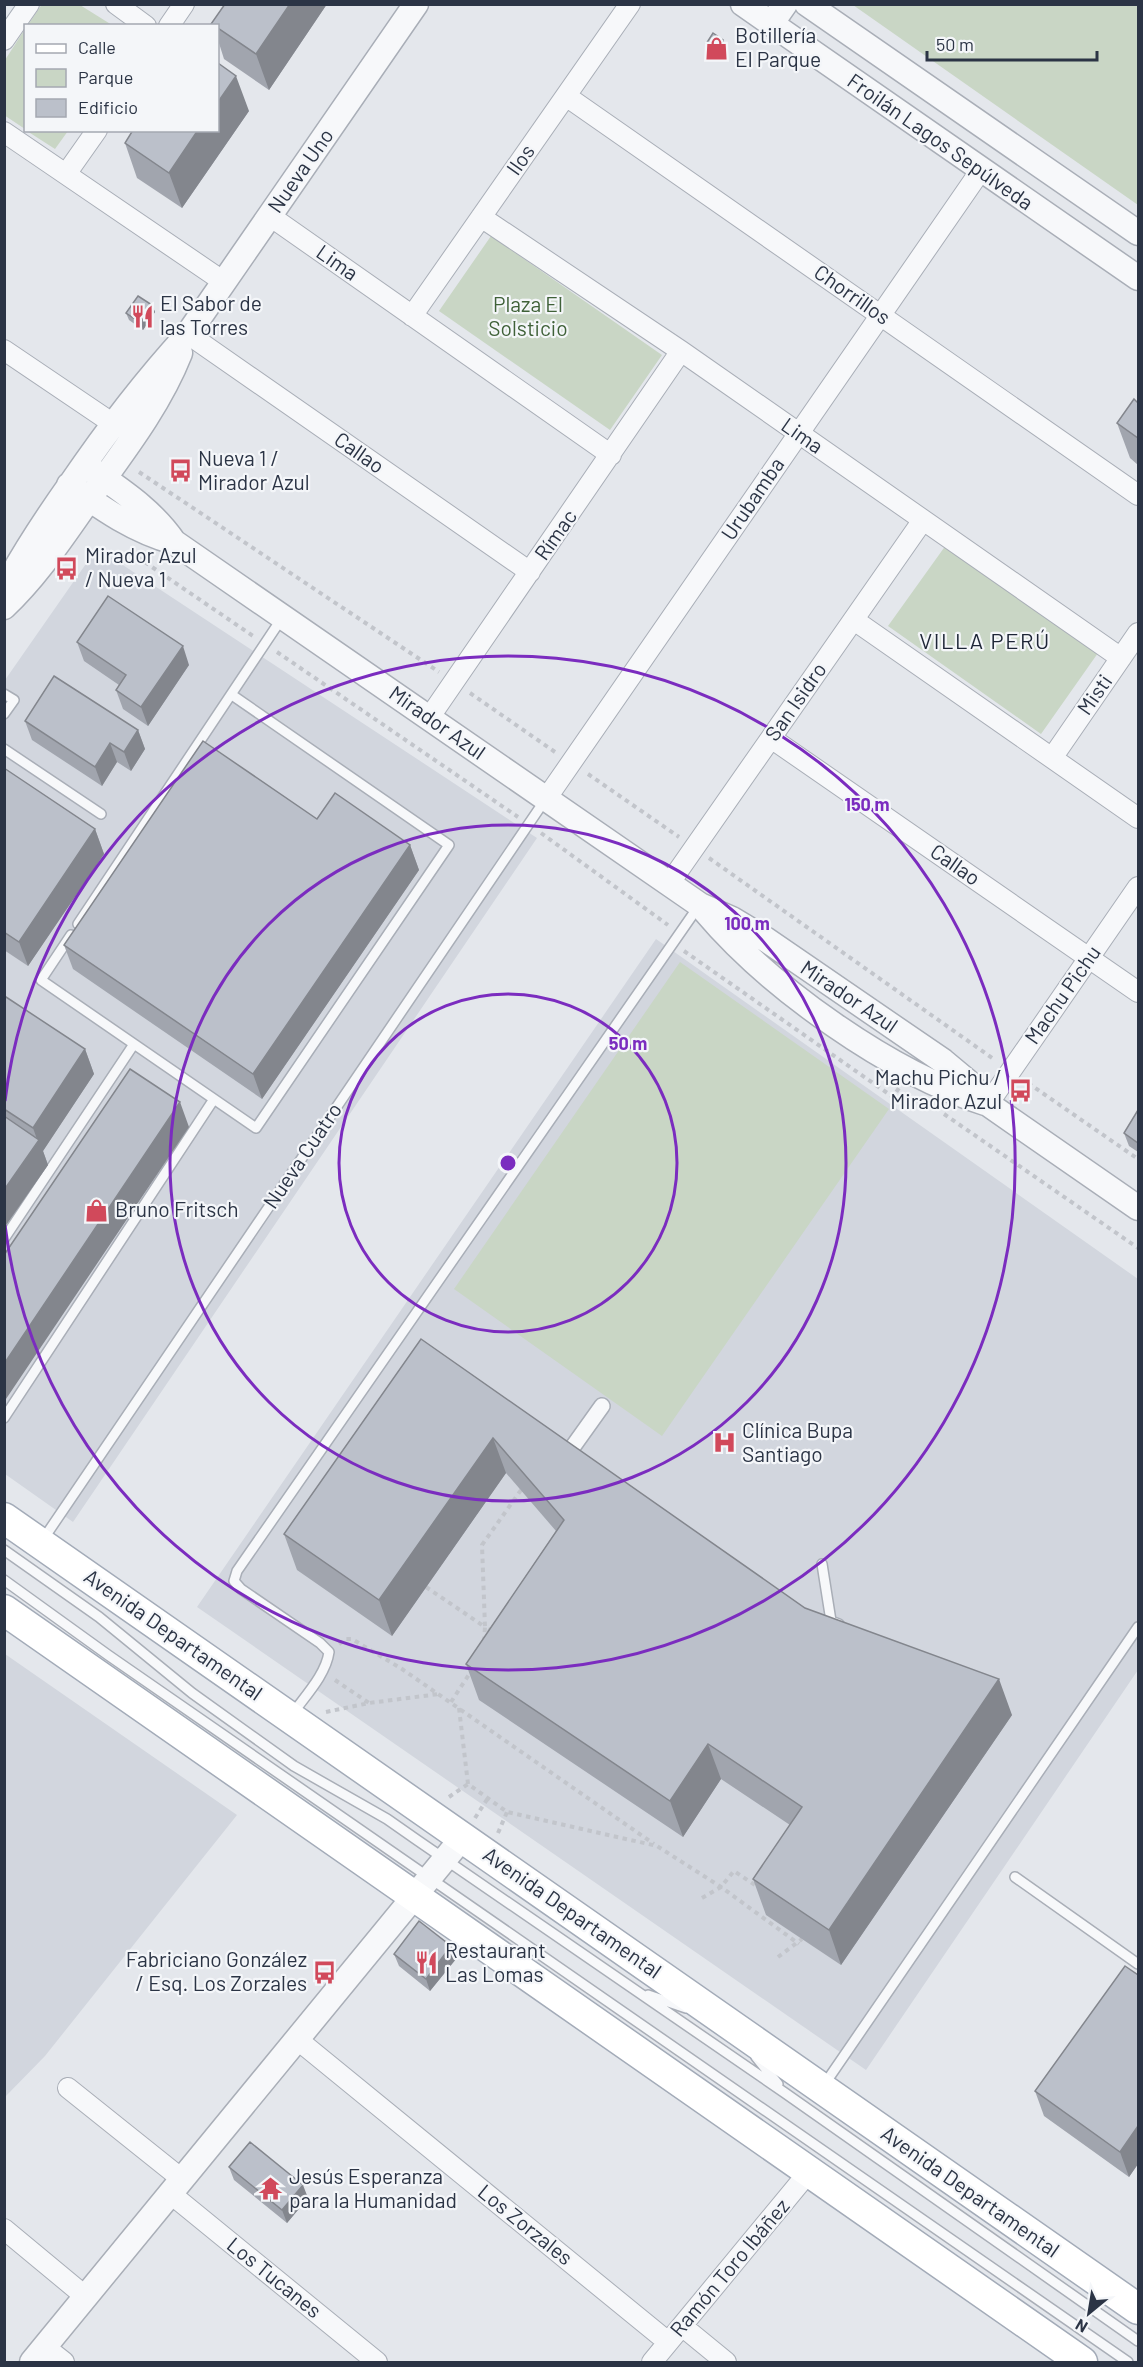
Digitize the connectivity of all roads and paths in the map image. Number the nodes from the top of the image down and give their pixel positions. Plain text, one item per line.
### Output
1 (29, 4) edge
2 (116, 4) edge
3 (184, 4) edge
4 (630, 4) edge
5 (743, 4) edge
6 (785, 4) edge
7 (807, 4) edge
8 (414, 5) edge
9 (143, 24) edge
10 (171, 24) edge
11 (771, 24) junction
12 (4, 40) edge
13 (566, 96) junction
14 (4, 132) edge
15 (96, 132) edge
16 (981, 170) junction
17 (66, 174) junction
18 (270, 216) junction
19 (481, 217) junction
20 (1138, 233) edge
21 (1138, 278) edge
22 (224, 282) junction
23 (412, 316) junction
24 (881, 316) junction
25 (188, 334) junction
26 (4, 350) edge
27 (681, 351) junction
28 (112, 423) junction
29 (798, 434) junction
30 (611, 455) junction
31 (84, 464) junction
32 (139, 472) dead end
33 (104, 478) junction
34 (69, 485) junction
35 (1138, 495) edge
36 (89, 500) junction
37 (923, 520) junction
38 (174, 542) junction
39 (121, 546) dead end
40 (530, 572) junction
41 (4, 590) edge
42 (4, 607) edge
43 (283, 617) junction
44 (854, 620) junction
45 (1138, 633) edge
46 (265, 644) junction
47 (1121, 658) junction
48 (454, 682) junction
49 (4, 694) edge
50 (232, 695) junction
51 (4, 714) edge
52 (429, 718) junction
53 (771, 738) junction
54 (4, 749) edge
55 (1052, 758) junction
56 (572, 763) junction
57 (546, 799) junction
58 (101, 814) dead end
59 (1138, 818) edge
60 (528, 824) junction
61 (694, 848) junction
62 (669, 884) junction
63 (1138, 887) edge
64 (700, 905) junction
65 (673, 943) junction
66 (1089, 958) junction
67 (1138, 992) edge
68 (134, 1044) junction
69 (1011, 1071) junction
70 (902, 1085) dead end
71 (214, 1099) junction
72 (988, 1104) junction
73 (941, 1112) dead end
74 (1138, 1159) edge
75 (1138, 1208) edge
76 (4, 1239) edge
77 (1138, 1248) edge
78 (602, 1406) dead end
79 (6, 1413) edge
80 (561, 1464) edge
81 (521, 1490) edge
82 (4, 1518) edge
83 (41, 1543) junction
84 (4, 1551) edge
85 (822, 1564) dead end
86 (4, 1580) edge
87 (426, 1587) dead end
88 (4, 1610) edge
89 (485, 1627) junction
90 (1138, 1627) edge
91 (853, 1629) edge
92 (495, 1634) edge
93 (484, 1651) edge
94 (329, 1652) junction
95 (473, 1668) edge
96 (322, 1672) junction
97 (440, 1694) junction
98 (451, 1702) junction
99 (369, 1703) junction
100 (459, 1708) junction
101 (326, 1713) dead end
102 (290, 1717) junction
103 (468, 1784) junction
104 (446, 1798) dead end
105 (489, 1798) junction
106 (507, 1812) junction
107 (498, 1834) dead end
108 (461, 1838) junction
109 (657, 1846) junction
110 (1015, 1876) dead end
111 (721, 1887) junction
112 (759, 1888) edge
113 (423, 1889) junction
114 (702, 1898) dead end
115 (778, 1957) dead end
116 (1138, 1964) edge
117 (638, 1992) junction
118 (730, 2023) junction
119 (298, 2040) junction
120 (68, 2088) dead end
121 (822, 2088) junction
122 (785, 2093) junction
123 (808, 2173) junction
124 (177, 2187) junction
125 (4, 2229) edge
126 (86, 2297) junction
127 (1138, 2310) edge
128 (681, 2326) junction
129 (1138, 2341) edge
130 (668, 2342) junction
131 (39, 2355) edge
132 (64, 2362) edge
133 (377, 2362) edge
134 (652, 2362) edge
135 (726, 2362) edge
136 (1082, 2362) edge
137 (1128, 2362) edge

1 - 12 street
2 - 9 street
3 - 10 street
4 - 13 street, Ilos
5 - 11 street, Froilán Lagos Sepúlveda
6 - 11 street
7 - 20 street, Froilán Lagos Sepúlveda
8 - 18 street, Nueva Uno
11 - 16 street, Froilán Lagos Sepúlveda
13 - 19 street, Ilos
13 - 24 street, Chorrillos
14 - 17 street
15 - 17 street
16 - 21 street, Froilán Lagos Sepúlveda
16 - 24 street, Urubamba
17 - 22 street
18 - 22 street, Nueva Uno
18 - 23 street, Lima
19 - 23 street, Ilos
19 - 27 street, Lima
22 - 25 street, Nueva Uno
23 - 30 street, Lima
24 - 29 street, Urubamba
24 - 35 street, Chorrillos
25 - 28 street, Nueva Uno
25 - 33 street, Nueva Uno
25 - 40 street, Callao
26 - 28 street
27 - 29 street, Lima
27 - 30 street, Rímac
28 - 31 street, Nueva Uno
29 - 37 street, Lima
29 - 56 street, Urubamba
30 - 40 street, Rímac
31 - 33 street, Mirador Azul
31 - 34 street, Nueva Uno
32 - 48 path
33 - 36 street, Nueva Uno
33 - 38 street, Mirador Azul
34 - 36 street, Mirador Azul
34 - 41 street, Nueva Uno
36 - 38 street, Mirador Azul
36 - 42 street, Nueva Uno
37 - 44 street, San Isidro
37 - 47 street, Lima
38 - 43 street, Mirador Azul
39 - 46 path
40 - 48 street, Rímac
43 - 46 lane
43 - 52 street, Mirador Azul
44 - 53 street, San Isidro
44 - 55 street
45 - 47 street, Misti
46 - 50 lane
46 - 60 path
47 - 55 street, Misti
48 - 52 street, Rímac
48 - 56 path
49 - 51 lane
50 - 68 lane
50 - 71 lane
52 - 57 street, Mirador Azul
53 - 61 street, San Isidro
53 - 66 street, Callao
54 - 58 lane
55 - 59 street
56 - 57 street, Urubamba
56 - 61 path
57 - 60 lane, Nueva Cuatro
57 - 62 street, Mirador Azul
60 - 65 path
60 - 83 lane, Nueva Cuatro
61 - 62 street, San Isidro
61 - 69 path
62 - 64 street, Mirador Azul
63 - 66 street, Machu Pichu
64 - 65 lane
64 - 72 street, Mirador Azul
65 - 70 path
65 - 94 lane
66 - 67 street, Callao
66 - 69 street, Machu Pichu
68 - 71 lane
68 - 76 lane
69 - 72 street, Machu Pichu
69 - 74 path
71 - 79 lane
72 - 75 street, Mirador Azul
73 - 77 path
78 - 80 street
81 - 89 path
82 - 83 main road, Avenida Departamental
83 - 102 main road, Avenida Departamental
84 - 108 lane
85 - 91 lane
86 - 113 lane
87 - 89 path
88 - 113 main road
89 - 92 path
89 - 93 path
90 - 121 lane
94 - 96 lane
94 - 97 path
95 - 98 path
96 - 99 path
96 - 102 lane
97 - 98 path
97 - 99 path
98 - 100 path
99 - 101 path
100 - 103 path
100 - 109 path
102 - 108 main road, Avenida Departamental
103 - 104 path
103 - 105 path
105 - 106 path
105 - 108 path
106 - 107 path
106 - 109 path
108 - 113 street
108 - 117 lane
108 - 118 main road, Avenida Departamental
109 - 111 path
110 - 116 lane
111 - 112 path
111 - 114 path
111 - 115 path
113 - 119 street
113 - 123 main road
113 - 137 lane
117 - 118 lane
117 - 122 lane
118 - 121 main road, Avenida Departamental
118 - 122 lane
119 - 124 street
119 - 130 street, Los Zorzales
120 - 124 street, Los Tucanes
121 - 127 main road, Avenida Departamental
122 - 129 lane
123 - 128 street, Ramón Toro Ibáñez
123 - 136 main road
124 - 126 street
124 - 133 street, Los Tucanes
125 - 126 street
126 - 131 street
128 - 130 street, Ramón Toro Ibáñez
128 - 135 street
130 - 134 street, Ramón Toro Ibáñez
131 - 132 street

